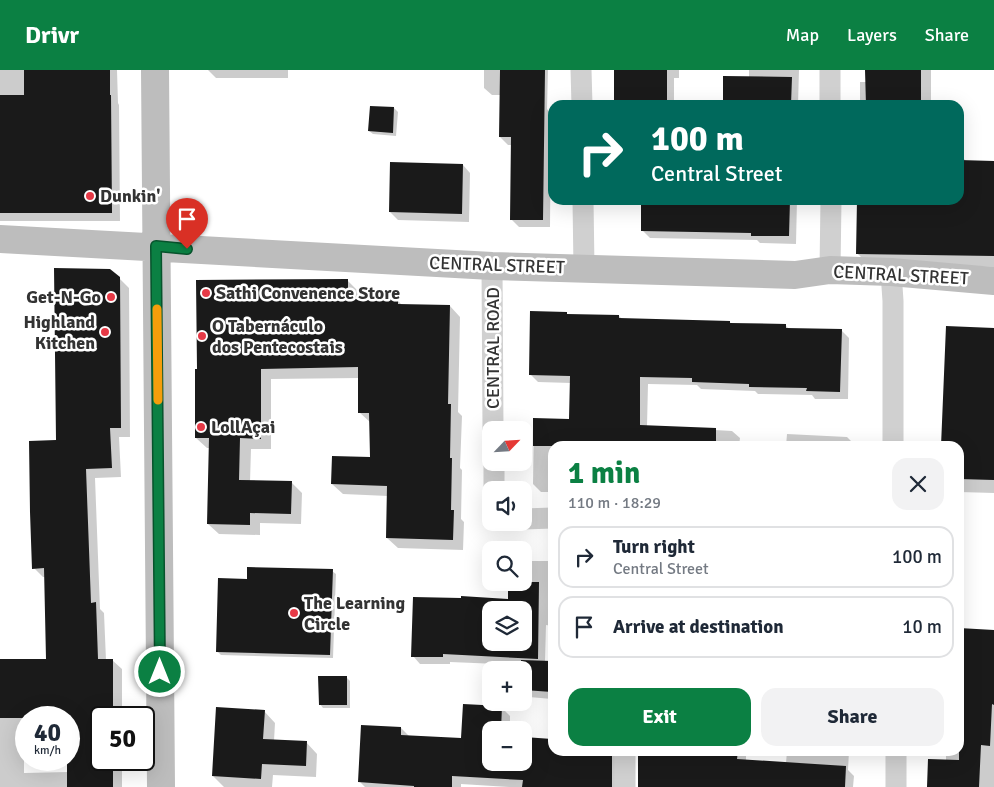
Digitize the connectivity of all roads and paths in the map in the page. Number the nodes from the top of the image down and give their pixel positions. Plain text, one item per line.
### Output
1 (155, 70) edge
2 (581, 70) edge
3 (830, 70) edge
4 (582, 100) edge
5 (830, 100) edge
6 (583, 205) edge
7 (831, 205) edge
8 (0, 239) edge
9 (156, 246) junction
10 (492, 266) junction
11 (584, 268) junction
12 (830, 270) junction
13 (891, 272) junction
14 (994, 280) edge
15 (493, 421) edge
16 (893, 441) edge
17 (532, 518) edge
18 (548, 518) edge
19 (624, 756) edge
20 (896, 756) edge
21 (161, 787) edge
22 (625, 787) edge
23 (896, 787) edge

1 - 9 street
2 - 4 street
3 - 5 street
6 - 11 street
7 - 12 street
8 - 9 street, CENTRAL STREET
9 - 10 street, CENTRAL STREET
9 - 21 street
10 - 11 street, CENTRAL STREET
10 - 15 street, CENTRAL ROAD
11 - 12 street, CENTRAL STREET
12 - 13 street, CENTRAL STREET
13 - 14 street, CENTRAL STREET
13 - 16 street
17 - 18 street
19 - 22 street
20 - 23 street

